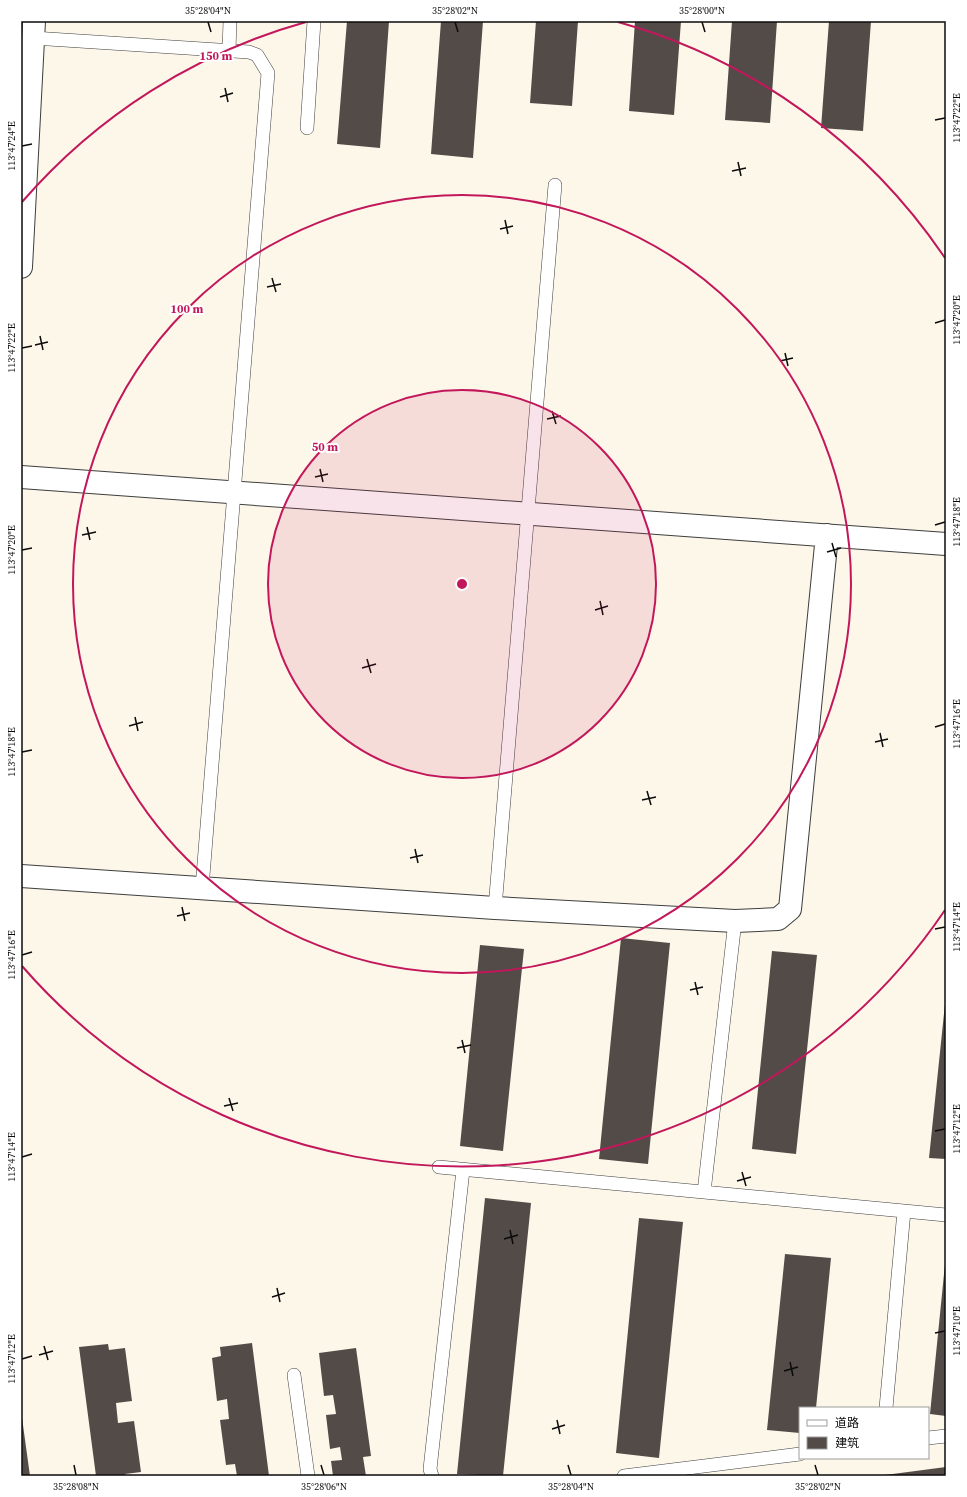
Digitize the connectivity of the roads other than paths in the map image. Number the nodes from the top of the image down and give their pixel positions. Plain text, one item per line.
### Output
1 (230, 21) edge
2 (314, 21) edge
3 (34, 30) edge
4 (229, 50) junction
5 (307, 128) dead end
6 (23, 184) edge
7 (555, 185) dead end
8 (21, 267) edge
9 (21, 477) edge
10 (234, 492) junction
11 (528, 514) junction
12 (827, 535) junction
13 (946, 544) edge
14 (21, 876) edge
15 (202, 888) junction
16 (495, 908) junction
17 (735, 921) junction
18 (439, 1167) dead end
19 (463, 1170) junction
20 (704, 1192) junction
21 (904, 1211) junction
22 (946, 1215) edge
23 (294, 1375) dead end
24 (886, 1407) edge
25 (946, 1436) edge
26 (929, 1438) edge
27 (799, 1454) edge
28 (308, 1476) edge
29 (432, 1476) edge
30 (624, 1476) edge

1 - 4 lane
2 - 5 lane
3 - 4 lane
3 - 6 street
4 - 10 lane
6 - 8 street
7 - 11 lane
9 - 10 street
10 - 11 street
10 - 15 lane
11 - 12 street
11 - 16 lane
12 - 13 street
12 - 17 street
14 - 15 street
15 - 16 street
16 - 17 street
17 - 20 lane
18 - 19 lane
19 - 20 lane
19 - 29 lane
20 - 21 lane
21 - 22 lane
21 - 24 lane
23 - 28 lane
25 - 26 lane
27 - 30 lane

